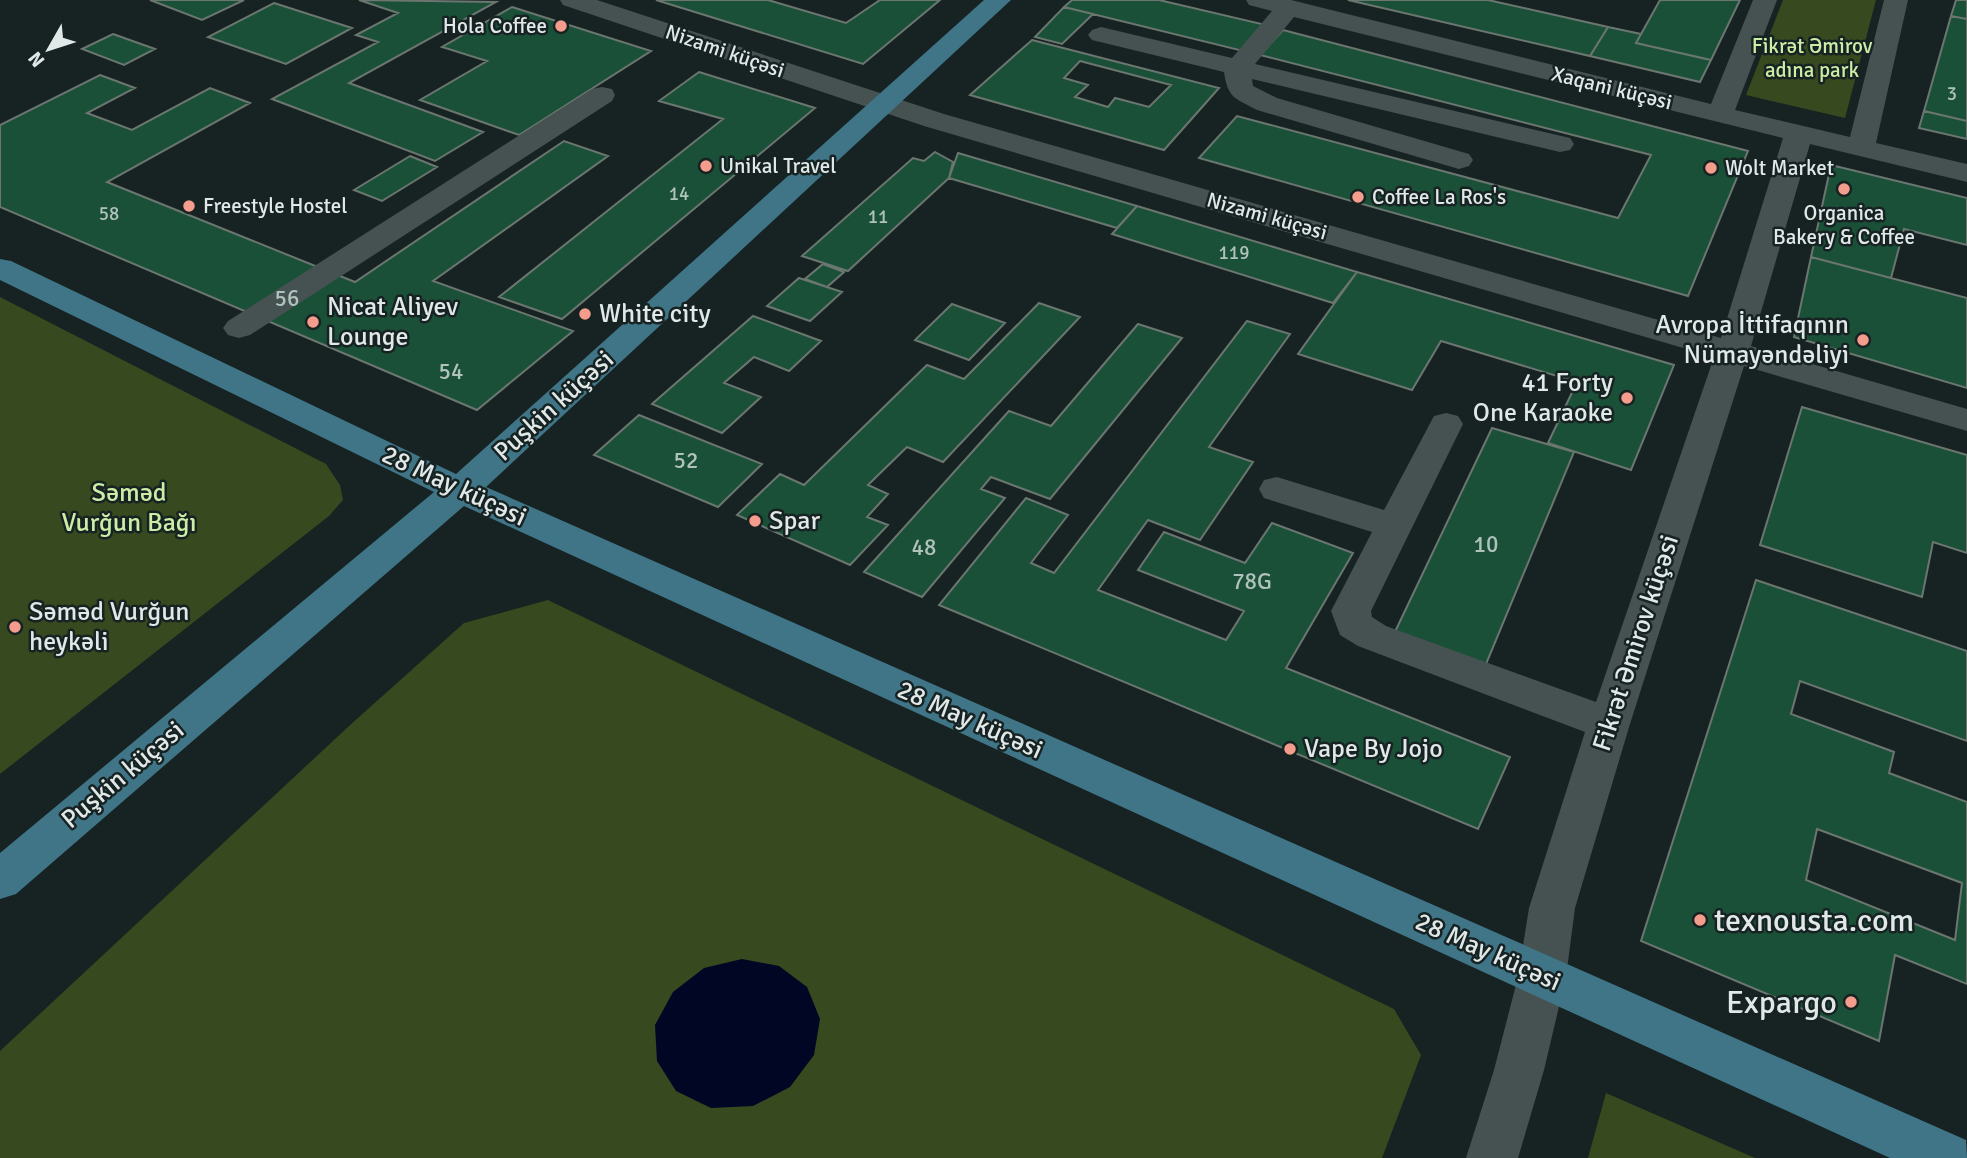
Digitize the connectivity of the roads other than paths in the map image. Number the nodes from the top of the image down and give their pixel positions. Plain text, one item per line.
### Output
1 (572, 0) edge
2 (999, 0) edge
3 (1258, 0) edge
4 (1765, 0) edge
5 (1896, 0) edge
6 (1289, 7) junction
7 (1101, 35) dead end
8 (1237, 69) junction
9 (602, 95) dead end
10 (887, 103) junction
11 (1720, 115) junction
12 (1799, 133) junction
13 (1560, 144) dead end
14 (1861, 148) junction
15 (1459, 160) dead end
16 (1967, 173) edge
17 (0, 268) edge
18 (239, 328) dead end
19 (1731, 351) junction
20 (1967, 420) edge
21 (1446, 424) dead end
22 (1277, 489) dead end
23 (460, 490) junction
24 (1395, 526) junction
25 (1609, 724) junction
26 (0, 880) edge
27 (1542, 977) junction
28 (1492, 1158) edge
29 (1947, 1158) edge

1 - 10 street, Nizami küçəsi
2 - 10 main road, Puşkin küçəsi
3 - 6 street, Xaqani küçəsi
4 - 11 street
5 - 14 street
6 - 8 street
6 - 11 street, Xaqani küçəsi
7 - 8 street
8 - 13 street
8 - 15 street
9 - 18 street
10 - 19 street, Nizami küçəsi
10 - 23 main road, Puşkin küçəsi
11 - 12 street, Xaqani küçəsi
12 - 14 street, Xaqani küçəsi
12 - 19 street, Fikrət Əmirov küçəsi
14 - 16 street, Xaqani küçəsi
17 - 23 main road, 28 May küçəsi
19 - 20 street, Nizami küçəsi
19 - 25 street, Fikrət Əmirov küçəsi
21 - 24 street
22 - 24 street
23 - 26 main road, Puşkin küçəsi
23 - 27 main road, 28 May küçəsi
24 - 25 street
25 - 27 street, Fikrət Əmirov küçəsi
27 - 28 street, Fikrət Əmirov küçəsi
27 - 29 main road, 28 May küçəsi

